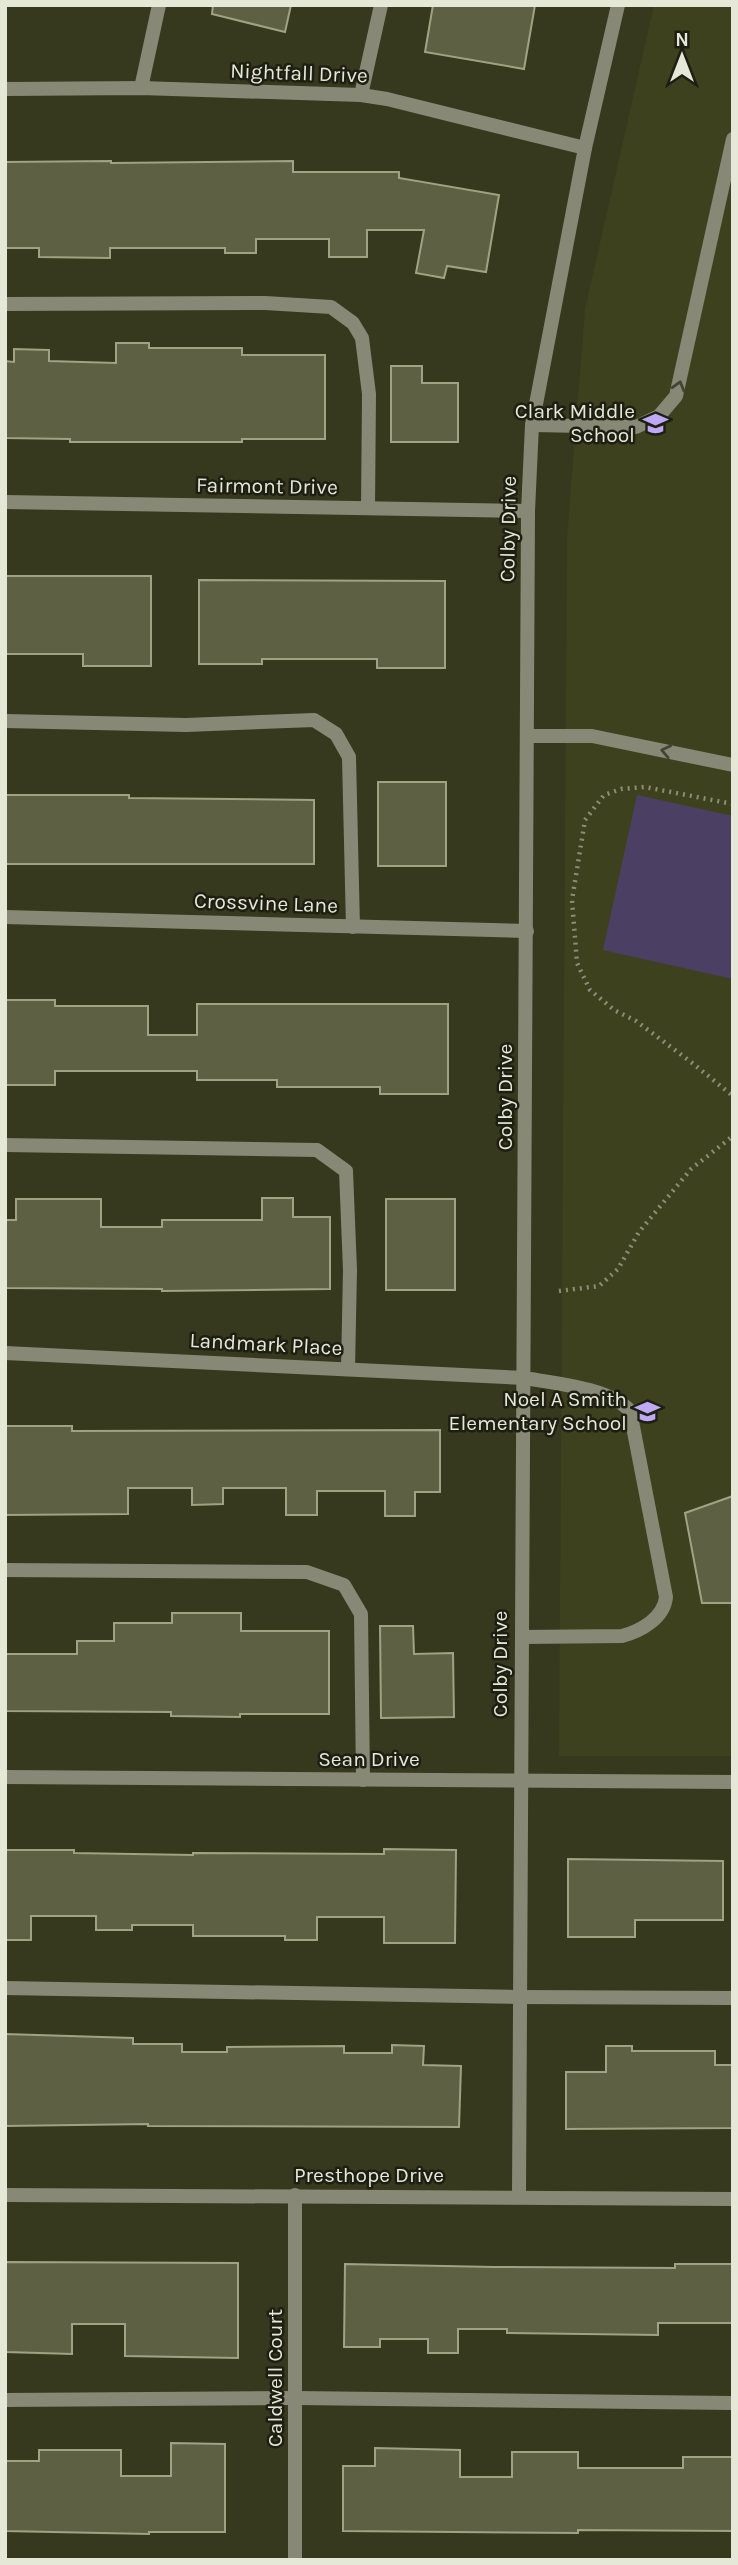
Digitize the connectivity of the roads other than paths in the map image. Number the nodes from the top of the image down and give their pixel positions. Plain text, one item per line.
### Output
1 (159, 5) edge
2 (381, 5) edge
3 (618, 5) edge
4 (141, 88) junction
5 (5, 89) edge
6 (361, 95) junction
7 (733, 139) edge
8 (585, 148) junction
9 (5, 304) edge
10 (532, 425) junction
11 (5, 502) edge
12 (368, 509) junction
13 (528, 512) junction
14 (5, 721) edge
15 (527, 736) junction
16 (733, 765) edge
17 (5, 917) edge
18 (353, 927) junction
19 (527, 931) junction
20 (5, 1144) edge
21 (5, 1353) edge
22 (348, 1369) junction
23 (524, 1378) junction
24 (5, 1570) edge
25 (522, 1637) junction
26 (5, 1777) edge
27 (363, 1780) junction
28 (520, 1781) junction
29 (733, 1782) edge
30 (5, 1988) edge
31 (519, 1997) junction
32 (733, 1998) edge
33 (5, 2195) edge
34 (295, 2195) junction
35 (519, 2197) junction
36 (733, 2199) edge
37 (296, 2398) junction
38 (5, 2400) edge
39 (733, 2403) edge
40 (295, 2560) edge

1 - 4 street
2 - 6 street
3 - 8 street, Colby Drive
4 - 5 street, Nightfall Drive
4 - 6 street, Nightfall Drive
6 - 8 street, Nightfall Drive
10 -> 7 street
8 - 10 street, Colby Drive
9 - 12 street
10 - 13 street, Colby Drive
11 - 12 street, Fairmont Drive
12 - 13 street, Fairmont Drive
13 - 15 street, Colby Drive
14 - 18 street
16 -> 15 street
15 - 19 street, Colby Drive
17 - 18 street, Crossvine Lane
18 - 19 street, Crossvine Lane
19 - 23 street, Colby Drive
20 - 22 street
21 - 22 street, Landmark Place
22 - 23 street, Landmark Place
23 - 25 street, Colby Drive
23 - 25 street, Landmark Place
24 - 27 street
25 - 28 street, Colby Drive
26 - 27 street, Sean Drive
27 - 28 street, Sean Drive
28 - 29 street, Sean Drive
28 - 31 street, Colby Drive
30 - 31 street
31 - 32 street
31 - 35 street, Colby Drive
33 - 34 street, Presthope Drive
34 - 35 street, Presthope Drive
34 - 37 street, Caldwell Court
35 - 36 street, Presthope Drive
37 - 38 street
37 - 39 street
37 - 40 street, Caldwell Court

